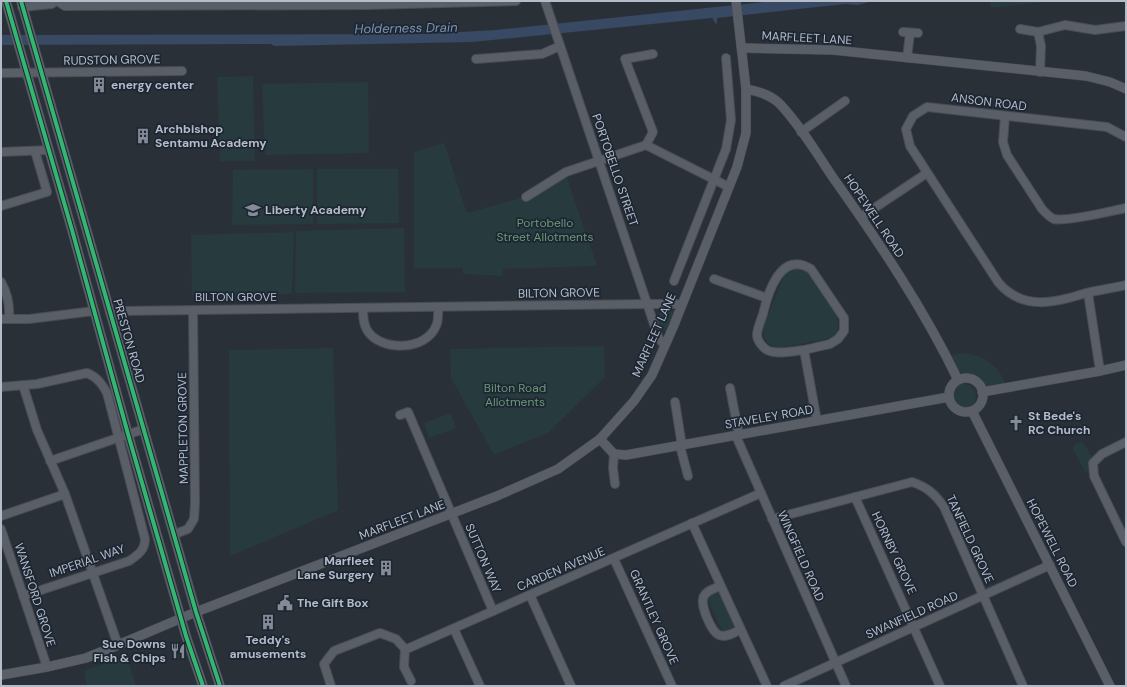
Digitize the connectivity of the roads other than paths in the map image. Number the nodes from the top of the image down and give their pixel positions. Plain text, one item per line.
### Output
1 (6, 1) edge
2 (56, 1) edge
3 (516, 1) edge
4 (545, 1) edge
5 (736, 1) edge
6 (457, 2) edge
7 (191, 3) edge
8 (246, 3) edge
9 (324, 3) edge
10 (369, 3) edge
11 (21, 4) edge
12 (1126, 26) edge
13 (1020, 29) dead end
14 (1038, 32) junction
15 (910, 33) dead end
16 (559, 42) junction
17 (742, 48) junction
18 (653, 54) dead end
19 (726, 58) dead end
20 (907, 58) junction
21 (476, 59) dead end
22 (182, 71) dead end
23 (26, 72) junction
24 (1040, 72) junction
25 (1, 73) edge
26 (41, 74) junction
27 (746, 89) junction
28 (1126, 89) edge
29 (845, 101) dead end
30 (1005, 116) junction
31 (801, 132) junction
32 (1126, 137) edge
33 (646, 145) junction
34 (49, 150) junction
35 (35, 151) junction
36 (1, 152) edge
37 (600, 161) junction
38 (927, 173) junction
39 (715, 181) junction
40 (728, 187) junction
41 (526, 197) dead end
42 (1, 206) edge
43 (1126, 208) edge
44 (627, 209) dead end
45 (618, 212) junction
46 (861, 217) junction
47 (714, 279) dead end
48 (674, 281) dead end
49 (1, 282) edge
50 (1126, 285) edge
51 (1088, 293) junction
52 (767, 298) junction
53 (648, 304) junction
54 (680, 306) junction
55 (438, 307) junction
56 (363, 309) junction
57 (193, 310) junction
58 (94, 311) junction
59 (110, 313) junction
60 (5, 319) edge
61 (665, 345) junction
62 (804, 350) junction
63 (1126, 365) edge
64 (1100, 371) junction
65 (958, 380) junction
66 (23, 385) junction
67 (1, 387) edge
68 (730, 388) dead end
69 (982, 392) junction
70 (949, 397) junction
71 (675, 402) dead end
72 (972, 411) junction
73 (400, 415) dead end
74 (817, 421) junction
75 (144, 429) junction
76 (128, 434) junction
77 (738, 435) junction
78 (118, 437) junction
79 (600, 439) junction
80 (1126, 442) edge
81 (681, 446) junction
82 (614, 454) junction
83 (50, 461) junction
84 (688, 476) dead end
85 (616, 484) dead end
86 (760, 493) junction
87 (65, 494) junction
88 (855, 497) junction
89 (451, 513) junction
90 (1, 516) edge
91 (772, 519) junction
92 (692, 523) junction
93 (1, 529) edge
94 (175, 534) junction
95 (1126, 542) edge
96 (614, 559) junction
97 (1050, 564) junction
98 (94, 571) junction
99 (720, 586) junction
100 (530, 595) junction
101 (23, 596) junction
102 (984, 596) junction
103 (493, 611) junction
104 (196, 612) junction
105 (181, 619) junction
106 (915, 627) junction
107 (454, 629) junction
108 (740, 630) junction
109 (118, 645) junction
110 (405, 649) junction
111 (836, 663) junction
112 (47, 667) junction
113 (1, 675) edge
114 (410, 681) dead end
115 (203, 686) edge
116 (220, 686) edge
117 (332, 686) edge
118 (480, 686) edge
119 (571, 686) edge
120 (672, 686) edge
121 (767, 686) edge
122 (784, 686) edge
123 (846, 686) edge
124 (940, 686) edge
125 (1024, 686) edge
126 (1110, 686) edge

1 - 23 street, PRESTON ROAD
2 - 7 street
2 - 11 street
3 - 6 street
4 - 16 street, PORTOBELLO STREET
5 - 17 street
6 - 10 street
7 - 8 street
8 - 9 street
9 - 10 street
11 - 26 street, PRESTON ROAD
12 - 14 street
13 - 14 street
14 - 24 street
15 - 20 street
16 - 21 street
16 - 37 street, PORTOBELLO STREET
17 - 20 street, MARFLEET LANE
17 - 27 street, MARFLEET LANE
18 - 33 street
19 - 39 street
20 - 24 street, MARFLEET LANE
22 - 26 street, RUDSTON GROVE
23 - 25 street, RUDSTON GROVE
23 - 26 street, RUDSTON GROVE
23 - 34 street, PRESTON ROAD
24 - 28 street, MARFLEET LANE
26 - 59 street, PRESTON ROAD
27 - 31 street, HOPEWELL ROAD
27 - 40 street, MARFLEET LANE
29 - 31 street
30 - 32 street, ANSON ROAD
30 - 38 street, ANSON ROAD
30 - 43 street
31 - 46 street, HOPEWELL ROAD
33 - 37 street
33 - 39 street
34 - 35 street
34 - 58 street, PRESTON ROAD
35 - 36 street
35 - 42 street
37 - 41 street
37 - 45 street, PORTOBELLO STREET
38 - 46 street
38 - 51 street, ANSON ROAD
39 - 40 street
39 - 48 street
40 - 54 street, MARFLEET LANE
44 - 45 street
45 - 53 street, PORTOBELLO STREET
46 - 65 street, HOPEWELL ROAD
47 - 52 street
49 - 60 street
50 - 51 street, ANSON ROAD
51 - 64 street
52 - 62 street
52 - 62 street
53 - 54 street, BILTON GROVE
53 - 55 street, BILTON GROVE
53 - 61 street, PORTOBELLO STREET
54 - 61 street, MARFLEET LANE
55 - 56 street, BILTON GROVE
55 - 56 street
56 - 57 street, BILTON GROVE
57 - 59 street, BILTON GROVE
57 - 94 street, MAPPLETON GROVE
58 - 60 street
58 - 76 street, PRESTON ROAD
59 - 75 street, PRESTON ROAD
61 - 79 street, MARFLEET LANE
62 - 74 street
63 - 64 street
64 - 69 street
65 - 69 street
65 - 70 street
66 - 67 street, IMPERIAL WAY
66 - 78 street, IMPERIAL WAY
66 - 83 street
68 - 77 street, WINGFIELD ROAD
69 - 72 street
70 - 72 street
70 - 74 street, STAVELEY ROAD
71 - 81 street
72 - 97 street, HOPEWELL ROAD
73 - 89 street, SUTTON WAY
74 - 77 street, STAVELEY ROAD
75 - 76 street
75 - 94 street, PRESTON ROAD
76 - 78 street
76 - 105 street, PRESTON ROAD
77 - 81 street, STAVELEY ROAD
77 - 86 street, WINGFIELD ROAD
78 - 83 street
78 - 98 street, IMPERIAL WAY
79 - 82 street
79 - 89 street, MARFLEET LANE
80 - 95 street
81 - 82 street, STAVELEY ROAD
81 - 84 street
82 - 85 street
83 - 87 street
86 - 91 street, WINGFIELD ROAD
86 - 92 street, CARDEN AVENUE
87 - 90 street
87 - 98 street
88 - 91 street, TANFIELD GROVE
88 - 102 street, TANFIELD GROVE
88 - 106 street, HORNBY GROVE
89 - 103 street, SUTTON WAY
89 - 104 street, MARFLEET LANE
91 - 111 street, WINGFIELD ROAD
92 - 96 street, CARDEN AVENUE
92 - 99 street
93 - 101 street, WANSFORD GROVE
94 - 104 street, PRESTON ROAD
96 - 100 street, CARDEN AVENUE
96 - 120 street, GRANTLEY GROVE
97 - 102 street, SWANFIELD ROAD
97 - 126 street, HOPEWELL ROAD
98 - 101 street, IMPERIAL WAY
98 - 109 street
99 - 108 street
99 - 108 street
100 - 103 street, CARDEN AVENUE
100 - 119 street
101 - 112 street, WANSFORD GROVE
102 - 106 street, SWANFIELD ROAD
102 - 125 street, TANFIELD GROVE
103 - 107 street, CARDEN AVENUE
104 - 105 street, MARFLEET LANE
104 - 116 street, PRESTON ROAD
105 - 109 street, MARFLEET LANE
105 - 115 street, PRESTON ROAD
106 - 111 street, SWANFIELD ROAD
106 - 124 street, HORNBY GROVE
107 - 110 street, CARDEN AVENUE
107 - 118 street
108 - 121 street
109 - 112 street, MARFLEET LANE
110 - 114 street
110 - 117 street
111 - 122 street, SWANFIELD ROAD
111 - 123 street, WINGFIELD ROAD
112 - 113 street, MARFLEET LANE

